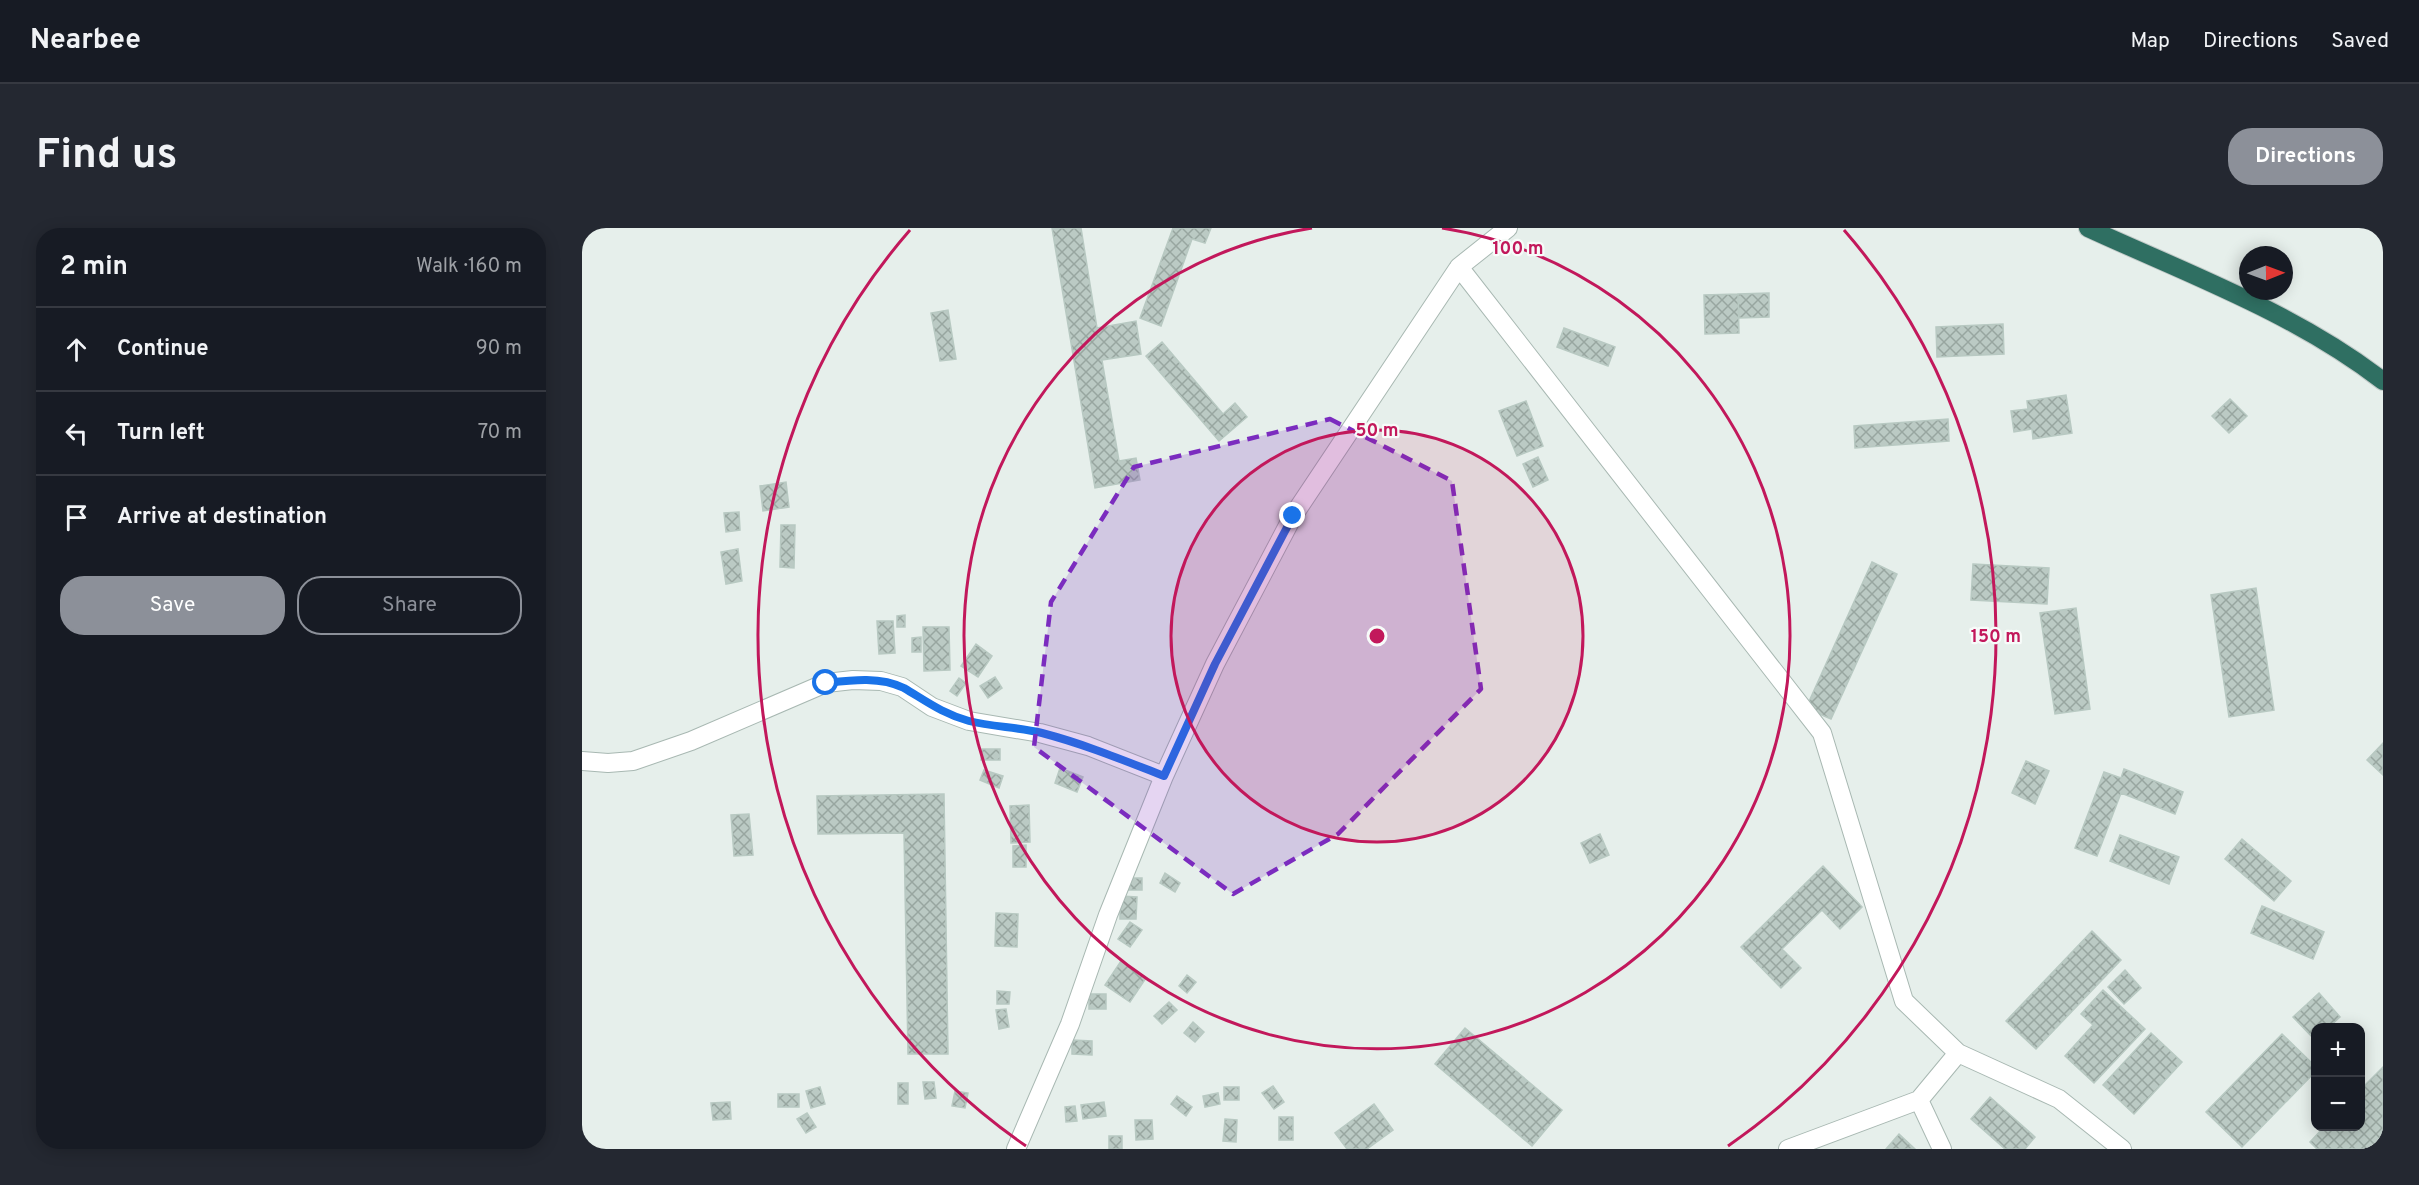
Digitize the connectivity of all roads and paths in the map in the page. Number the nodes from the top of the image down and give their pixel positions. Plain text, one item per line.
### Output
1 (1508, 228) edge
2 (2088, 228) edge
3 (1460, 267) junction
4 (2383, 381) edge
5 (582, 761) edge
6 (1164, 776) junction
7 (1958, 1053) junction
8 (1919, 1100) junction
9 (1016, 1149) edge
10 (1788, 1149) edge
11 (1942, 1149) edge
12 (2122, 1149) edge

1 - 3 street
2 - 4 highway
3 - 6 street
3 - 7 street
5 - 6 street
6 - 9 street
7 - 8 street
7 - 12 street
8 - 10 street
8 - 11 street

